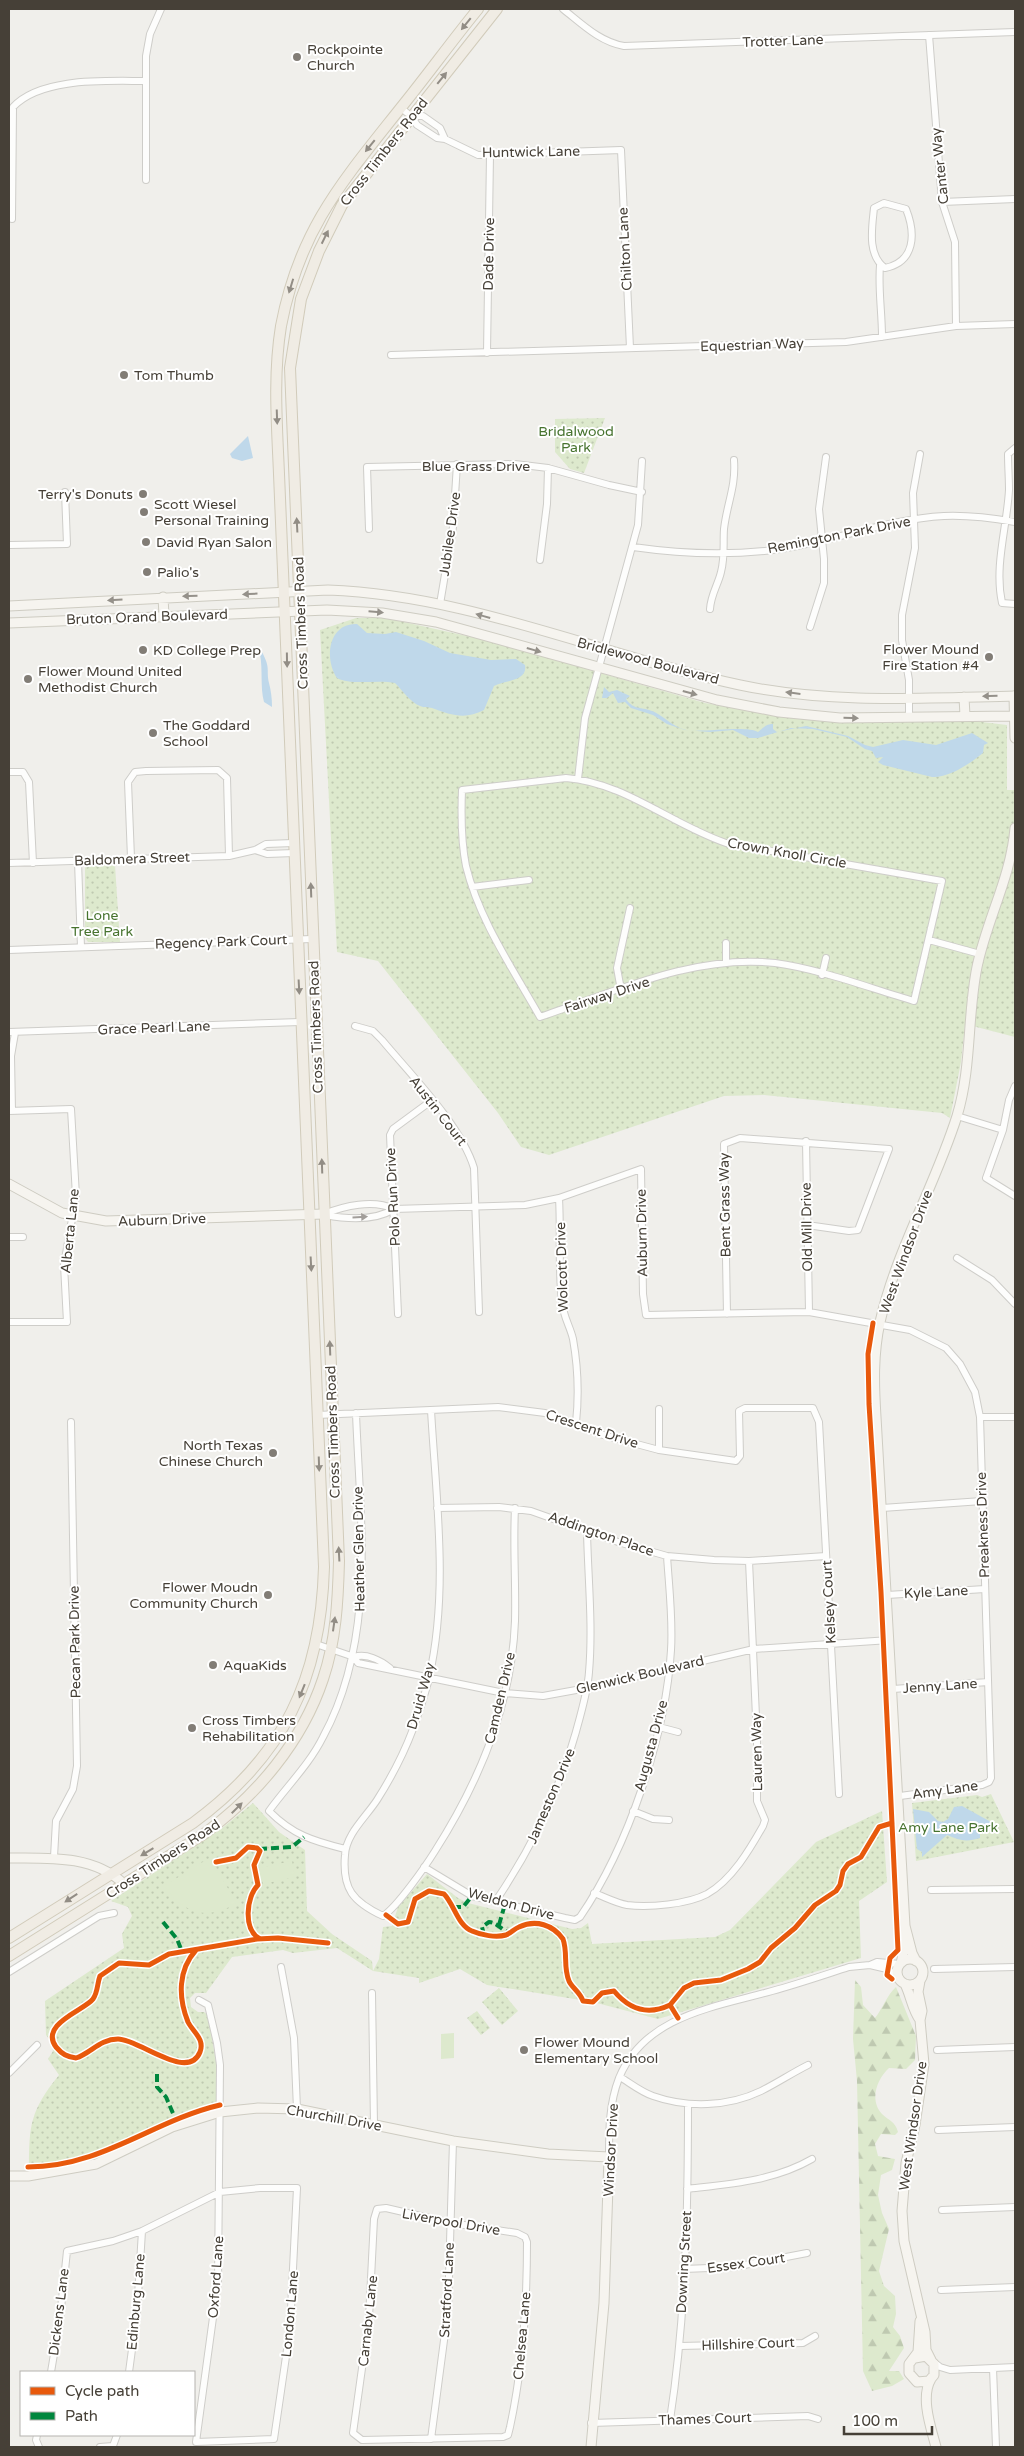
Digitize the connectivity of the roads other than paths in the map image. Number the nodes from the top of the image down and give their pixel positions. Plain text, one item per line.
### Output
1 (161, 9) edge
2 (478, 9) edge
3 (497, 9) edge
4 (563, 9) edge
5 (1015, 32) edge
6 (930, 35) junction
7 (145, 81) junction
8 (401, 108) junction
9 (411, 116) junction
10 (445, 139) junction
11 (621, 150) joint
12 (490, 155) junction
13 (10, 158) edge
14 (146, 180) dead end
15 (1015, 199) edge
16 (942, 202) junction
17 (12, 219) dead end
18 (880, 265) junction
19 (1015, 324) edge
20 (956, 326) junction
21 (882, 337) junction
22 (630, 348) junction
23 (487, 353) junction
24 (391, 355) dead end
25 (290, 368) junction
26 (278, 369) junction
27 (1015, 448) edge
28 (920, 454) dead end
29 (826, 457) dead end
30 (734, 460) dead end
31 (642, 461) dead end
32 (457, 464) junction
33 (548, 468) junction
34 (65, 492) dead end
35 (642, 492) junction
36 (914, 520) junction
37 (1006, 520) junction
38 (1015, 522) edge
39 (369, 529) dead end
40 (822, 542) junction
41 (9, 545) edge
42 (633, 547) junction
43 (724, 554) junction
44 (540, 560) dead end
45 (285, 592) junction
46 (300, 592) junction
47 (164, 597) junction
48 (440, 604) junction
49 (1015, 604) edge
50 (9, 606) edge
51 (710, 609) dead end
52 (301, 611) junction
53 (286, 612) junction
54 (164, 616) junction
55 (9, 623) edge
56 (810, 627) dead end
57 (604, 649) junction
58 (599, 668) junction
59 (1015, 696) edge
60 (964, 697) junction
61 (909, 698) junction
62 (965, 716) junction
63 (1015, 716) edge
64 (909, 718) junction
65 (1015, 738) edge
66 (9, 772) edge
67 (578, 779) junction
68 (462, 790) joint
69 (1015, 828) edge
70 (293, 848) junction
71 (229, 856) junction
72 (131, 858) junction
73 (78, 860) junction
74 (33, 863) junction
75 (9, 864) edge
76 (529, 880) dead end
77 (472, 887) junction
78 (630, 908) dead end
79 (312, 938) junction
80 (296, 939) junction
81 (929, 940) junction
82 (726, 943) dead end
83 (81, 947) junction
84 (9, 950) edge
85 (980, 954) junction
86 (826, 958) dead end
87 (726, 964) junction
88 (822, 975) junction
89 (621, 990) junction
90 (914, 1001) joint
91 (300, 1022) junction
92 (355, 1026) dead end
93 (12, 1032) edge
94 (1015, 1086) edge
95 (431, 1101) junction
96 (10, 1111) edge
97 (957, 1116) junction
98 (1003, 1130) junction
99 (806, 1142) junction
100 (9, 1184) edge
101 (1015, 1196) edge
102 (559, 1198) junction
103 (476, 1207) junction
104 (394, 1210) junction
105 (324, 1214) junction
106 (308, 1215) junction
107 (73, 1216) junction
108 (807, 1225) junction
109 (9, 1237) edge
110 (23, 1237) dead end
111 (957, 1258) dead end
112 (1015, 1304) edge
113 (479, 1312) dead end
114 (809, 1312) junction
115 (398, 1314) dead end
116 (727, 1314) junction
117 (9, 1322) edge
118 (880, 1324) junction
119 (659, 1409) dead end
120 (431, 1410) junction
121 (816, 1411) joint
122 (356, 1413) junction
123 (332, 1414) junction
124 (317, 1415) junction
125 (1015, 1417) edge
126 (980, 1418) junction
127 (71, 1422) dead end
128 (576, 1423) junction
129 (660, 1450) junction
130 (982, 1501) junction
131 (437, 1508) junction
132 (515, 1508) junction
133 (882, 1508) junction
134 (588, 1532) junction
135 (667, 1556) junction
136 (826, 1556) junction
137 (749, 1560) junction
138 (985, 1589) junction
139 (887, 1595) junction
140 (890, 1640) junction
141 (831, 1643) junction
142 (316, 1644) junction
143 (330, 1649) junction
144 (754, 1649) junction
145 (354, 1658) junction
146 (669, 1668) junction
147 (430, 1677) junction
148 (988, 1682) junction
149 (587, 1688) junction
150 (893, 1689) junction
151 (504, 1693) junction
152 (659, 1727) junction
153 (678, 1732) dead end
154 (989, 1782) joint
155 (839, 1794) dead end
156 (900, 1796) junction
157 (633, 1812) junction
158 (668, 1820) dead end
159 (345, 1849) junction
160 (9, 1858) edge
161 (54, 1858) junction
162 (424, 1867) junction
163 (112, 1873) junction
164 (124, 1884) junction
165 (1015, 1888) edge
166 (931, 1890) dead end
167 (594, 1893) junction
168 (495, 1902) junction
169 (114, 1913) dead end
170 (383, 1916) joint
171 (575, 1920) joint
172 (905, 1926) junction
173 (9, 1938) edge
174 (9, 1956) edge
175 (916, 1961) junction
176 (900, 1963) junction
177 (870, 1965) junction
178 (281, 1967) dead end
179 (1015, 1967) edge
180 (934, 1969) dead end
181 (9, 1972) edge
182 (901, 1981) junction
183 (920, 1981) junction
184 (372, 1993) dead end
185 (199, 2000) dead end
186 (920, 2020) junction
187 (37, 2045) dead end
188 (1015, 2047) edge
189 (937, 2050) dead end
190 (808, 2065) dead end
191 (9, 2074) edge
192 (620, 2077) junction
193 (688, 2104) junction
194 (297, 2110) junction
195 (220, 2112) junction
196 (374, 2125) junction
197 (1015, 2127) edge
198 (938, 2130) dead end
199 (453, 2141) junction
200 (609, 2157) junction
201 (812, 2160) dead end
202 (9, 2176) edge
203 (687, 2189) junction
204 (220, 2192) junction
205 (1015, 2207) edge
206 (377, 2209) joint
207 (942, 2210) dead end
208 (451, 2223) junction
209 (142, 2231) junction
210 (525, 2237) joint
211 (808, 2253) dead end
212 (684, 2269) junction
213 (1015, 2287) edge
214 (941, 2290) dead end
215 (920, 2320) junction
216 (815, 2336) dead end
217 (680, 2346) junction
218 (915, 2358) junction
219 (932, 2360) junction
220 (1015, 2367) edge
221 (993, 2368) junction
222 (950, 2370) junction
223 (51, 2371) edge
224 (129, 2371) edge
225 (931, 2379) junction
226 (913, 2380) junction
227 (928, 2418) junction
228 (818, 2419) dead end
229 (670, 2420) junction
230 (591, 2422) junction
231 (117, 2436) edge
232 (37, 2437) edge
233 (431, 2439) junction
234 (196, 2442) joint
235 (39, 2447) edge
236 (100, 2447) edge
237 (591, 2447) edge
238 (936, 2447) edge
239 (996, 2447) edge

1 - 7 street
2 -> 8 main road, Cross Timbers Road
9 -> 3 main road, Cross Timbers Road
4 - 6 street, Trotter Lane
5 - 6 street, Trotter Lane
6 - 16 street, Canter Way
7 - 13 street
7 - 14 street
8 - 9 street, Huntwick Lane
8 -> 26 main road, Cross Timbers Road
9 - 10 street, Huntwick Lane
9 - 10 street, Huntwick Lane
25 -> 9 main road, Cross Timbers Road
10 - 12 street, Huntwick Lane
11 - 12 street, Huntwick Lane
11 - 22 street, Chilton Lane
12 - 23 street, Dade Drive
13 - 17 street
15 - 16 street
16 - 20 street, Canter Way
18 - 18 street
18 - 21 street
19 - 20 street, Equestrian Way
20 - 21 street, Equestrian Way
21 - 22 street, Equestrian Way
22 - 23 street, Equestrian Way
23 - 24 street, Equestrian Way
25 - 26 main road
46 -> 25 main road, Cross Timbers Road
26 -> 45 main road, Cross Timbers Road
27 - 37 street
28 - 36 street
29 - 40 street
30 - 43 street
31 - 35 street
32 - 33 street, Blue Grass Drive
32 - 39 street, Blue Grass Drive
32 - 48 street, Jubilee Drive
33 - 35 street, Blue Grass Drive
33 - 44 street
34 - 41 street
35 - 42 street
36 - 37 street, Remington Park Drive
36 - 40 street, Remington Park Drive
36 - 61 street
37 - 38 street, Remington Park Drive
37 - 49 street
40 - 43 street, Remington Park Drive
40 - 56 street
42 - 43 street, Remington Park Drive
42 - 57 street
43 - 51 street
45 - 46 street, Bridlewood Boulevard
45 -> 47 street, Bruton Orand Boulevard
45 - 53 main road, Cross Timbers Road
46 - 48 street, Bridlewood Boulevard
46 - 52 main road, Cross Timbers Road
47 -> 50 street, Bruton Orand Boulevard
47 - 54 street
57 -> 48 street, Bridlewood Boulevard
52 - 53 street, Bridlewood Boulevard
52 -> 58 street, Bridlewood Boulevard
79 -> 52 main road, Cross Timbers Road
53 - 54 street, Bruton Orand Boulevard
53 -> 70 main road, Cross Timbers Road
54 - 55 street, Bruton Orand Boulevard
57 - 58 street
61 -> 57 street, Bridlewood Boulevard
58 -> 64 street, Bridlewood Boulevard
58 - 67 street
59 -> 60 street, Bridlewood Boulevard
59 - 63 street
60 - 61 street, Bridlewood Boulevard
60 - 62 street
61 - 64 street
62 - 63 street, Bridlewood Boulevard
62 - 64 street, Bridlewood Boulevard
63 - 65 street
66 - 74 street
67 - 68 street, Crown Knoll Circle
67 - 81 street, Crown Knoll Circle
68 - 77 street, Fairway Drive
69 - 85 street, West Windsor Drive
70 - 71 street, Baldomera Street
70 - 80 main road, Cross Timbers Road
71 - 72 street, Baldomera Street
71 - 72 street
72 - 73 street, Baldomera Street
73 - 74 street, Baldomera Street
73 - 83 street
74 - 75 street, Baldomera Street
76 - 77 street
77 - 89 street, Fairway Drive
78 - 89 street
79 - 80 street, Regency Park Court
105 -> 79 main road, Cross Timbers Road
80 - 83 street, Regency Park Court
80 -> 91 main road, Cross Timbers Road
81 - 85 street
81 - 90 street, Crown Knoll Circle
82 - 87 street
83 - 84 street, Regency Park Court
85 - 97 street, West Windsor Drive
86 - 88 street
87 - 88 street, Fairway Drive
87 - 89 street, Fairway Drive
88 - 90 street, Fairway Drive
91 - 93 street, Grace Pearl Lane
91 - 106 main road, Cross Timbers Road
92 - 95 street, Austin Court
93 - 96 street
94 - 98 street
95 - 103 street, Austin Court
95 - 104 street, Polo Run Drive
96 - 107 street, Alberta Lane
97 - 98 street
97 - 118 street, West Windsor Drive
98 - 101 street
99 - 108 street, Old Mill Drive
99 - 108 street, Bent Grass Way
99 - 116 street, Bent Grass Way
100 - 107 street, Auburn Drive
102 - 103 street, Auburn Drive
102 - 116 street, Auburn Drive
102 - 128 street, Wolcott Drive
103 - 104 street, Auburn Drive
103 - 113 street, Austin Court
105 -> 104 street, Auburn Drive
104 - 105 street, Auburn Drive
104 - 115 street, Polo Run Drive
105 - 106 street, Auburn Drive
123 -> 105 main road, Cross Timbers Road
106 - 107 street, Auburn Drive
106 -> 124 main road, Cross Timbers Road
107 - 117 street, Alberta Lane
108 - 114 street, Old Mill Drive
109 - 110 street
111 - 112 street
114 - 116 street, Auburn Drive
114 - 118 street, Auburn Drive
118 - 126 street, Preakness Drive
118 - 133 street, West Windsor Drive
119 - 129 street
120 - 122 street, Crescent Drive
120 - 128 street, Crescent Drive
120 - 131 street, Druid Way
121 - 129 street, Crescent Drive
121 - 136 street, Kelsey Court
122 - 123 street, Crescent Drive
122 - 145 street, Heather Glen Drive
123 - 124 street, Crescent Drive
143 -> 123 main road, Cross Timbers Road
124 -> 142 main road, Cross Timbers Road
125 - 126 street
126 - 130 street, Preakness Drive
127 - 161 street, Pecan Park Drive
128 - 129 street, Crescent Drive
130 - 133 street
130 - 138 street, Preakness Drive
131 - 132 street, Addington Place
131 - 147 street, Druid Way
132 - 134 street, Addington Place
132 - 151 street, Camden Drive
133 - 139 street, West Windsor Drive
134 - 135 street, Addington Place
134 - 149 street, Jameston Drive
135 - 137 street, Addington Place
135 - 146 street, Augusta Drive
136 - 137 street, Addington Place
136 - 141 street, Kelsey Court
137 - 144 street, Lauren Way
138 - 139 street, Kyle Lane
138 - 148 street, Preakness Drive
139 - 140 street, West Windsor Drive
140 - 141 street, Glenwick Boulevard
140 - 150 street, West Windsor Drive
141 - 144 street, Glenwick Boulevard
141 - 155 street, Kelsey Court
142 - 143 street, Glenwick Boulevard
142 -> 163 main road, Cross Timbers Road
143 - 145 street, Glenwick Boulevard
164 -> 143 main road, Cross Timbers Road
144 - 146 street, Glenwick Boulevard
144 - 167 street, Lauren Way
145 - 147 street, Glenwick Boulevard
145 - 159 street, Heather Glen Drive
146 - 149 street, Glenwick Boulevard
146 - 152 street, Augusta Drive
147 - 151 street, Glenwick Boulevard
147 - 159 street, Druid Way
148 - 150 street, Jenny Lane
148 - 154 street, Preakness Drive
149 - 151 street, Glenwick Boulevard
149 - 168 street, Jameston Drive
150 - 156 street, West Windsor Drive
151 - 162 street, Camden Drive
152 - 153 street
152 - 157 street, Augusta Drive
154 - 156 street, Amy Lane
156 - 172 street, West Windsor Drive
157 - 158 street
157 - 167 street, Augusta Drive
159 - 170 street, Druid Way
160 - 161 street
161 - 163 street
162 - 168 street, Weldon Drive
162 - 170 street, Camden Drive
163 - 164 street
163 -> 173 main road, Cross Timbers Road
164 - 174 main road, Cross Timbers Road
165 - 166 street
167 - 171 street, Augusta Drive
168 - 171 street, Weldon Drive
169 - 181 street
172 - 175 street, West Windsor Drive
172 - 176 street, West Windsor Drive
175 - 176 street
175 - 183 street, West Windsor Drive
176 - 177 street, Windsor Drive
176 - 182 street, West Windsor Drive
177 - 182 street, Windsor Drive
177 - 192 street, Windsor Drive
178 - 194 street
179 - 180 street
182 - 183 street
182 - 186 street, West Windsor Drive
183 - 186 street, West Windsor Drive
184 - 196 street
185 - 195 street, Oxford Lane
186 - 215 street, West Windsor Drive
187 - 191 street
188 - 189 street
190 - 193 street
192 - 193 street
192 - 200 street, Windsor Drive
193 - 203 street, Downing Street
194 - 195 street, Churchill Drive
194 - 196 street, Churchill Drive
195 - 202 street, Churchill Drive
195 - 204 street, Oxford Lane
196 - 199 street, Churchill Drive
197 - 198 street
199 - 200 street, Churchill Drive
199 - 208 street, Stratford Lane
200 - 230 street, Windsor Drive
201 - 203 street
203 - 212 street, Downing Street
204 - 209 street
204 - 234 street, Oxford Lane
204 - 234 street, London Lane
205 - 207 street
206 - 208 street, Liverpool Drive
206 - 233 street, Carnaby Lane
208 - 210 street, Liverpool Drive
208 - 233 street, Stratford Lane
209 - 223 street, Dickens Lane
209 - 224 street, Edinburg Lane
210 - 233 street, Chelsea Lane
211 - 212 street, Essex Court
212 - 217 street, Downing Street
213 - 214 street
215 - 218 street, West Windsor Drive
215 - 219 street, West Windsor Drive
216 - 217 street, Hillshire Court
217 - 229 street, Downing Street
218 - 219 street
218 - 226 street, West Windsor Drive
219 - 222 street
219 - 225 street, West Windsor Drive
220 - 221 street
221 - 222 street
221 - 239 street
222 - 225 street
225 - 226 street
225 - 227 street, West Windsor Drive
226 - 227 street, West Windsor Drive
227 - 238 street, West Windsor Drive
228 - 229 street, Thames Court
229 - 230 street, Thames Court
230 - 237 street, Windsor Drive
231 - 236 street
232 - 235 street

